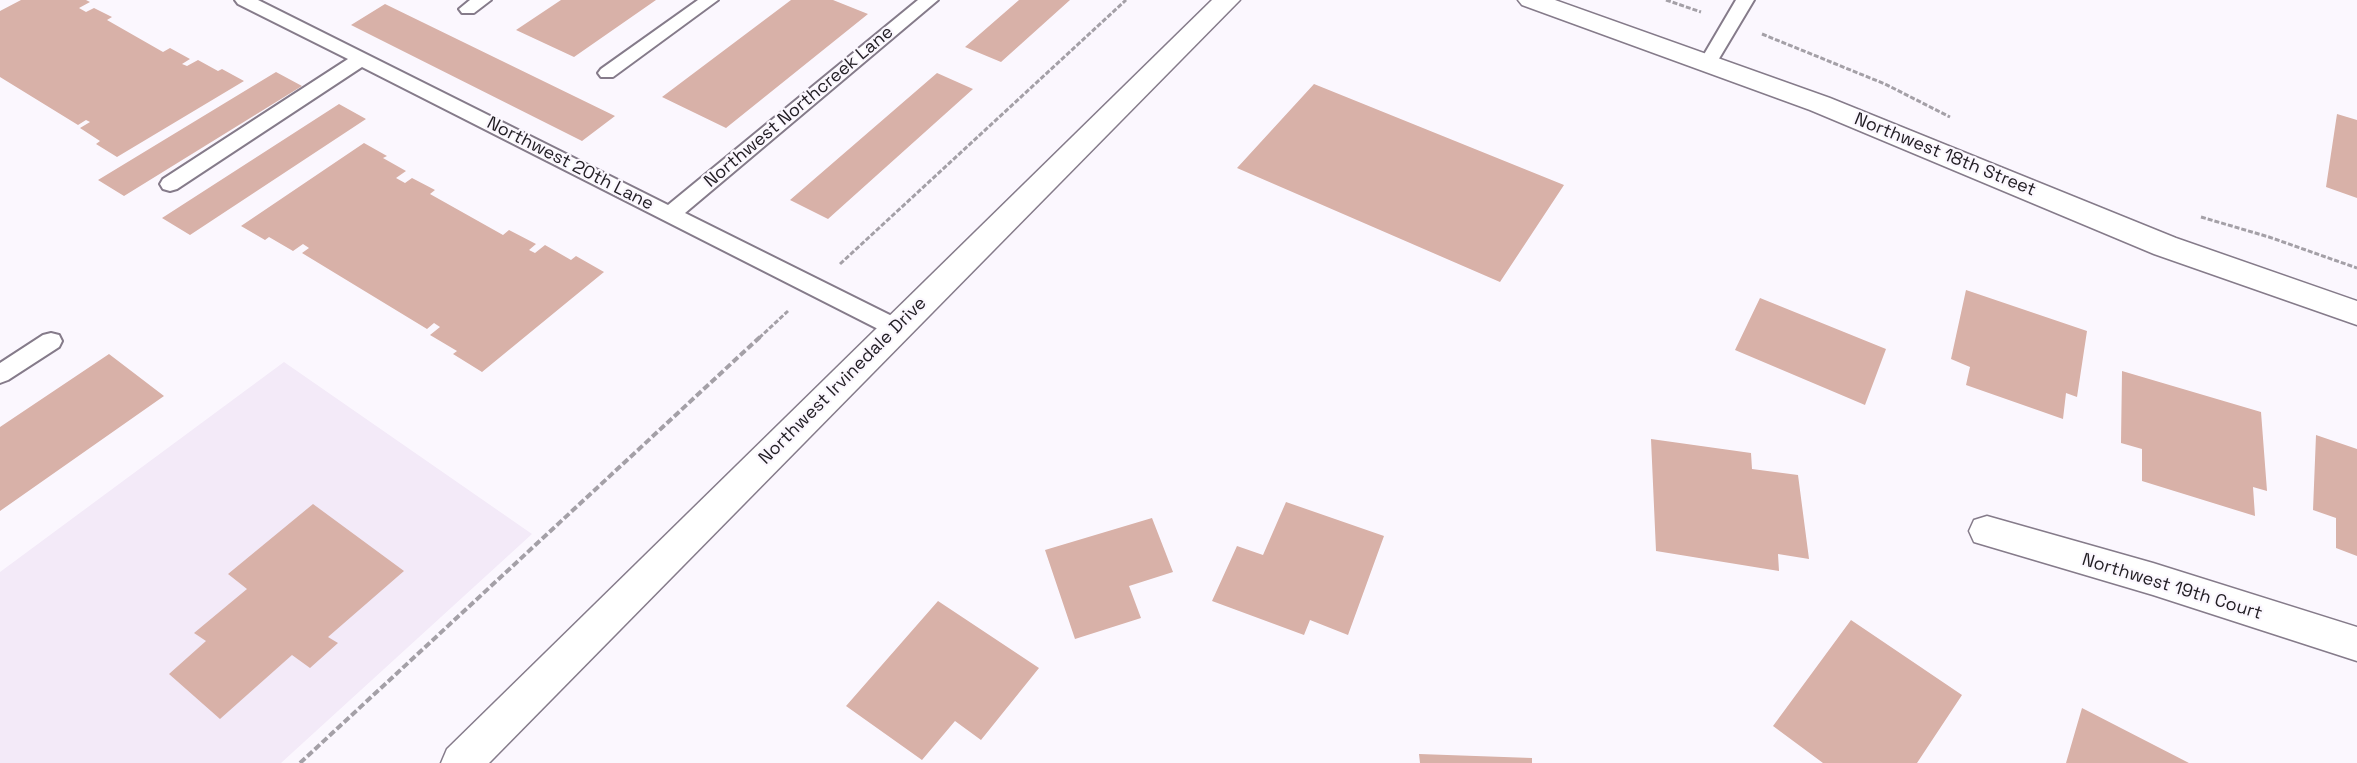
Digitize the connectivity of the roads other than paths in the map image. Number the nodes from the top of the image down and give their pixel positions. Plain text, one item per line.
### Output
1 (244, 0) edge
2 (709, 0) edge
3 (1227, 0) edge
4 (1531, 0) edge
5 (1745, 0) edge
6 (918, 2) edge
7 (361, 59) junction
8 (1707, 63) junction
9 (607, 73) dead end
10 (170, 184) dead end
11 (670, 214) junction
12 (2357, 313) edge
13 (896, 328) junction
14 (51, 341) dead end
15 (0, 374) edge
16 (1987, 531) dead end
17 (2357, 644) edge
18 (461, 763) edge

1 - 7 lane, Northwest 20th Lane
2 - 9 lane
3 - 13 street, Northwest Irvinedale Drive
4 - 8 street, Northwest 18th Street
5 - 8 lane
6 - 11 lane, Northwest Northcreek Lane
7 - 10 lane
7 - 11 lane, Northwest 20th Lane
8 - 12 street, Northwest 18th Street
11 - 13 lane, Northwest 20th Lane
13 - 18 street, Northwest Irvinedale Drive
14 - 15 lane
16 - 17 street, Northwest 19th Court

